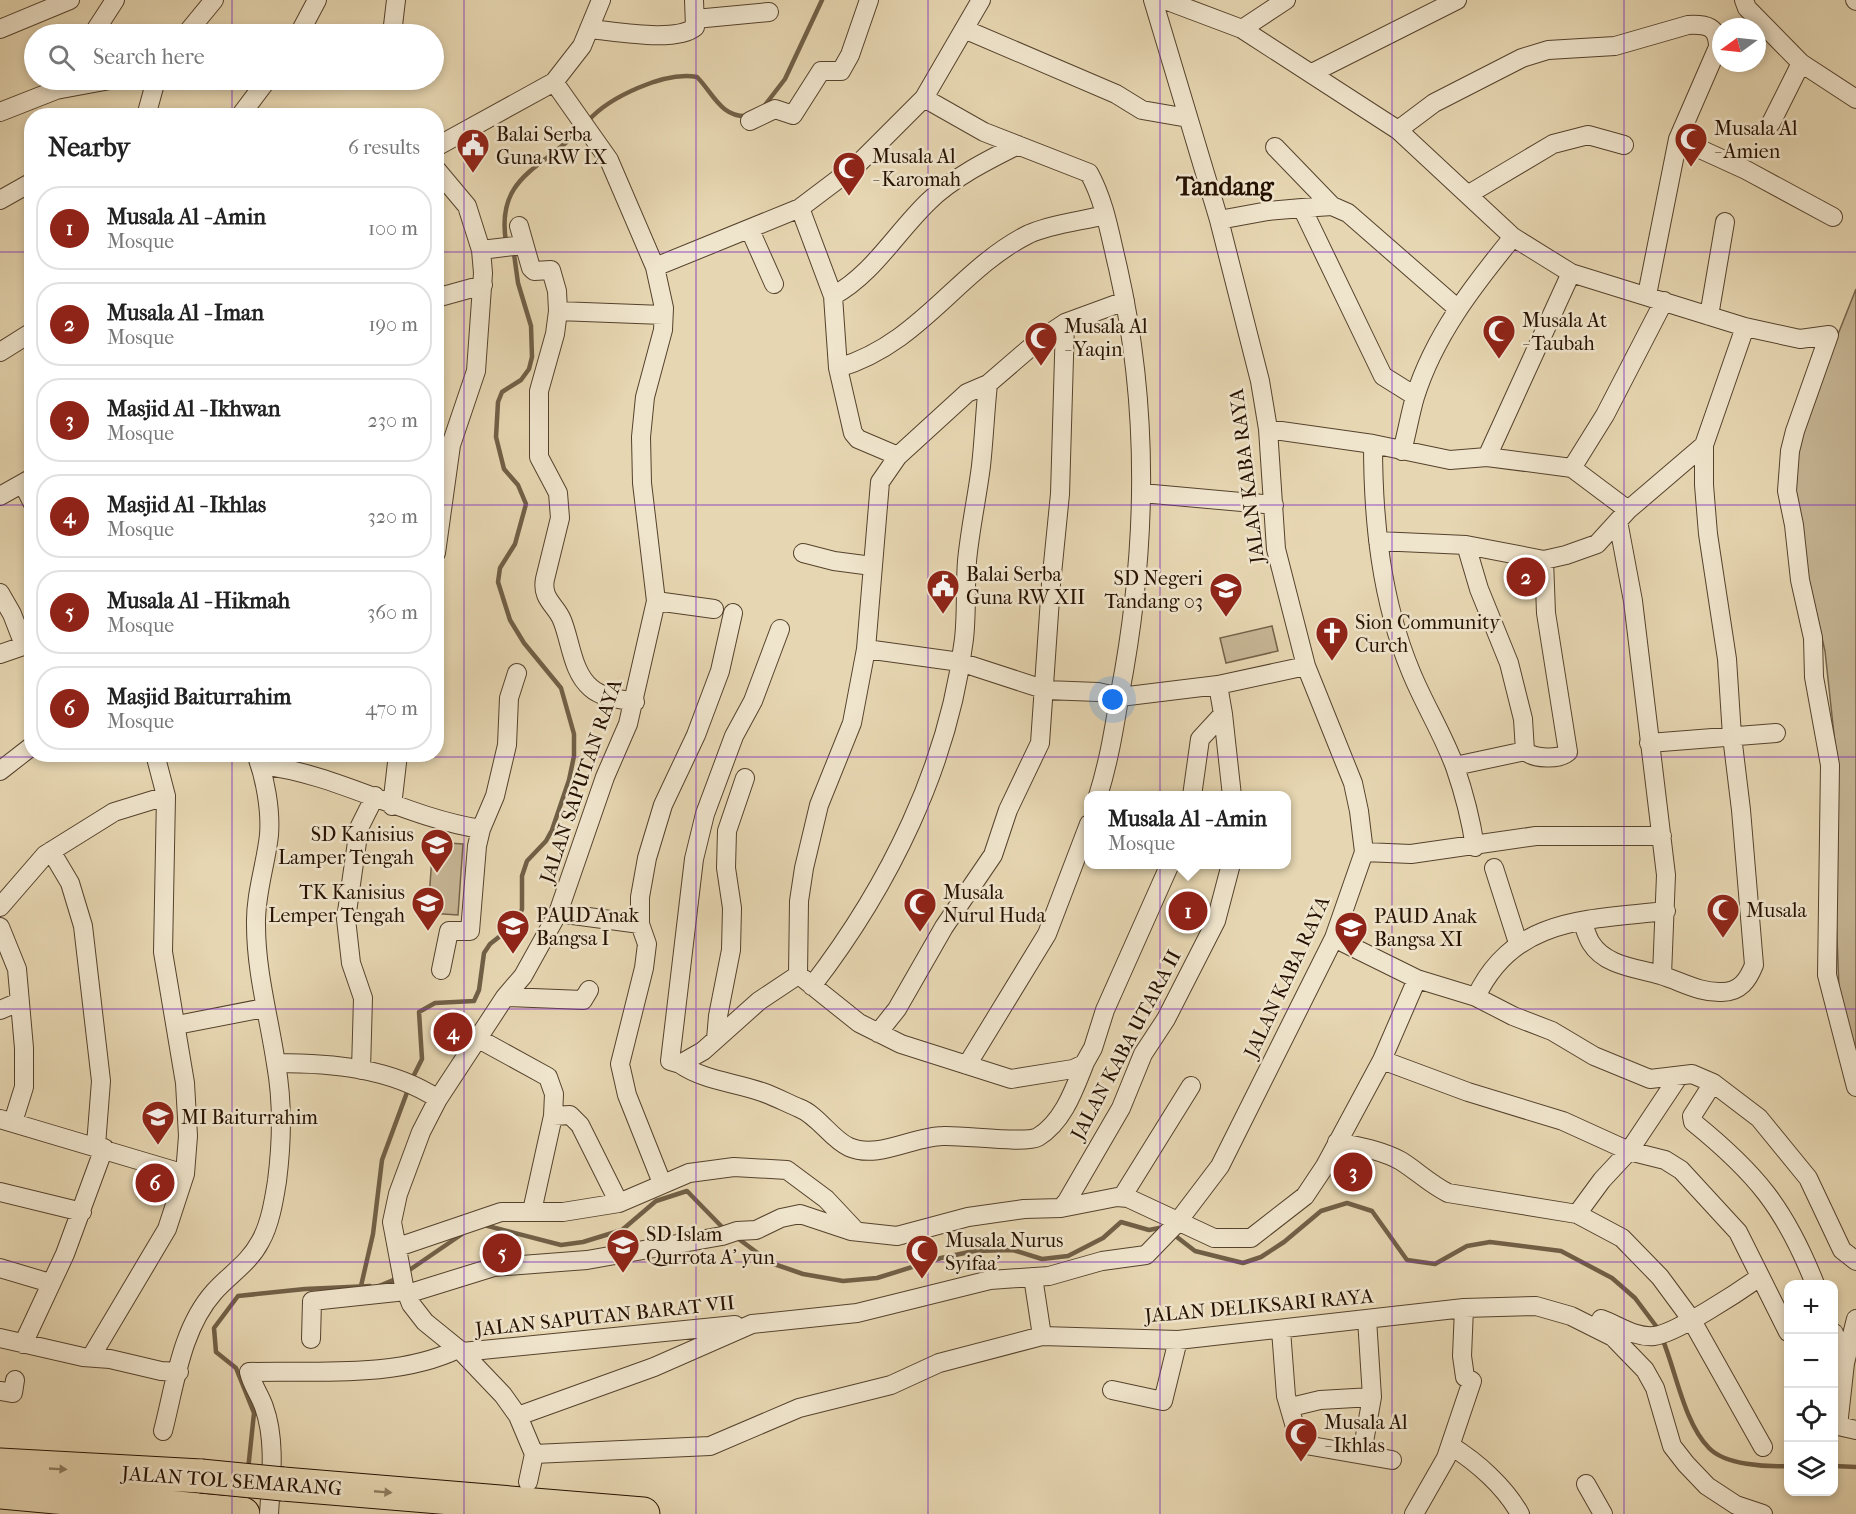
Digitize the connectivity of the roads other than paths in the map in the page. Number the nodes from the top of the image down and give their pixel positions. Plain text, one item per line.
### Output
1 (70, 0) edge
2 (115, 0) edge
3 (214, 0) edge
4 (316, 0) edge
5 (396, 0) edge
6 (601, 0) edge
7 (693, 0) edge
8 (869, 0) edge
9 (981, 0) edge
10 (1153, 0) edge
11 (1165, 0) edge
12 (1172, 0) edge
13 (1286, 0) edge
14 (1457, 0) edge
15 (1744, 0) edge
16 (769, 12) dead end
17 (695, 19) junction
18 (99, 24) edge
19 (194, 24) edge
20 (304, 24) edge
21 (393, 24) edge
22 (0, 29) edge
23 (589, 29) junction
24 (964, 29) junction
25 (1242, 29) junction
26 (1801, 63) junction
27 (1312, 73) junction
28 (554, 82) junction
29 (48, 90) edge
30 (153, 90) edge
31 (260, 90) edge
32 (924, 98) junction
33 (1856, 99) edge
34 (148, 108) edge
35 (246, 108) edge
36 (0, 112) edge
37 (1188, 118) junction
38 (750, 121) dead end
39 (1771, 123) dead end
40 (1398, 130) junction
41 (1678, 139) junction
42 (444, 143) edge
43 (1018, 145) junction
44 (1624, 145) dead end
45 (1275, 147) dead end
46 (444, 179) edge
47 (24, 186) edge
48 (1469, 194) junction
49 (0, 200) edge
50 (1332, 206) junction
51 (800, 208) junction
52 (1302, 208) junction
53 (1105, 215) junction
54 (1833, 217) dead end
55 (1219, 220) junction
56 (1725, 222) dead end
57 (519, 226) dead end
58 (750, 230) junction
59 (1513, 237) junction
60 (523, 245) junction
61 (481, 250) junction
62 (655, 267) junction
63 (1571, 273) junction
64 (774, 284) dead end
65 (483, 285) junction
66 (444, 296) edge
67 (833, 296) junction
68 (1656, 298) junction
69 (1125, 301) junction
70 (1458, 309) junction
71 (558, 311) junction
72 (663, 315) junction
73 (1709, 316) junction
74 (1065, 323) junction
75 (1745, 327) junction
76 (24, 338) edge
77 (0, 352) edge
78 (838, 368) junction
79 (988, 384) junction
80 (1415, 396) junction
81 (1268, 429) junction
82 (1373, 444) junction
83 (451, 445) junction
84 (1704, 445) junction
85 (1402, 451) junction
86 (444, 452) edge
87 (898, 456) junction
88 (1487, 457) junction
89 (1572, 468) junction
90 (24, 483) edge
91 (1142, 493) junction
92 (444, 495) edge
93 (0, 496) edge
94 (1274, 505) junction
95 (1623, 516) junction
96 (1378, 541) junction
97 (1466, 545) junction
98 (803, 553) dead end
99 (1544, 560) junction
100 (872, 566) junction
101 (0, 593) edge
102 (656, 601) junction
103 (714, 609) dead end
104 (733, 613) dead end
105 (780, 629) dead end
106 (24, 636) edge
107 (24, 645) edge
108 (866, 649) junction
109 (0, 654) edge
110 (960, 662) junction
111 (1306, 666) junction
112 (517, 673) dead end
113 (1218, 685) junction
114 (1046, 690) junction
115 (1120, 697) junction
116 (635, 702) junction
117 (1223, 714) junction
118 (1776, 733) dead end
119 (1731, 736) junction
120 (1649, 743) junction
121 (1525, 751) junction
122 (24, 752) edge
123 (157, 762) edge
124 (258, 762) edge
125 (287, 762) edge
126 (397, 762) edge
127 (1455, 766) junction
128 (0, 771) edge
129 (746, 778) dead end
130 (1099, 791) edge
131 (1193, 791) edge
132 (1232, 791) edge
133 (166, 796) junction
134 (375, 796) junction
135 (392, 806) junction
136 (481, 829) junction
137 (1084, 837) edge
138 (1662, 837) junction
139 (1475, 846) junction
140 (51, 851) junction
141 (1364, 852) junction
142 (1494, 868) dead end
143 (1168, 869) edge
144 (1230, 869) edge
145 (0, 907) edge
146 (1666, 911) junction
147 (558, 913) junction
148 (1582, 921) junction
149 (640, 924) junction
150 (0, 927) edge
151 (1334, 938) junction
152 (1518, 943) junction
153 (441, 970) dead end
154 (1662, 975) junction
155 (1417, 979) junction
156 (805, 980) junction
157 (589, 990) dead end
158 (505, 997) junction
159 (1476, 997) junction
160 (20, 1002) junction
161 (264, 1008) junction
162 (0, 1010) edge
163 (177, 1025) junction
164 (878, 1033) junction
165 (477, 1038) junction
166 (716, 1039) junction
167 (1382, 1060) junction
168 (276, 1063) junction
169 (680, 1064) junction
170 (967, 1065) junction
171 (1083, 1065) junction
172 (361, 1070) junction
173 (1679, 1076) junction
174 (1713, 1083) junction
175 (1191, 1086) dead end
176 (1856, 1087) edge
177 (438, 1099) junction
178 (553, 1116) junction
179 (7, 1120) edge
180 (1338, 1142) junction
181 (100, 1147) junction
182 (1629, 1151) junction
183 (185, 1174) junction
184 (662, 1183) junction
185 (0, 1192) edge
186 (1122, 1197) junction
187 (619, 1203) junction
188 (1061, 1208) junction
189 (532, 1211) junction
190 (82, 1212) junction
191 (1578, 1214) junction
192 (1178, 1223) junction
193 (857, 1232) junction
194 (398, 1247) junction
195 (1856, 1261) edge
196 (0, 1268) edge
197 (1033, 1277) junction
198 (1760, 1277) junction
199 (1813, 1280) edge
200 (50, 1283) junction
201 (404, 1285) junction
202 (1464, 1308) junction
203 (1570, 1316) junction
204 (1367, 1319) junction
205 (1691, 1319) junction
206 (1856, 1319) edge
207 (1784, 1323) edge
208 (752, 1324) junction
209 (1281, 1329) junction
210 (1833, 1334) edge
211 (1041, 1336) junction
212 (0, 1338) edge
213 (311, 1340) dead end
214 (1178, 1340) junction
215 (22, 1344) junction
216 (460, 1351) junction
217 (91, 1357) junction
218 (1845, 1363) junction
219 (179, 1372) junction
220 (15, 1380) dead end
221 (1112, 1390) dead end
222 (0, 1391) edge
223 (1372, 1397) junction
224 (1291, 1407) junction
225 (518, 1416) junction
226 (1842, 1427) edge
227 (163, 1431) dead end
228 (1451, 1446) junction
229 (1763, 1447) dead end
230 (1362, 1453) junction
231 (534, 1454) junction
232 (1392, 1460) dead end
233 (0, 1465) edge
234 (528, 1482) dead end
235 (1586, 1484) dead end
236 (0, 1492) edge
237 (243, 1514) edge
238 (269, 1514) edge
239 (643, 1514) edge
240 (1414, 1514) edge
241 (1520, 1514) edge
242 (1603, 1514) edge
243 (1763, 1514) edge

1 - 22 street
2 - 18 street
3 - 19 street
4 - 20 street
5 - 21 street
6 - 23 street
7 - 17 street
8 - 38 street
9 - 24 street
10 - 37 street, JALAN KABA RAYA
11 - 12 street
12 - 25 street
13 - 25 street
14 - 27 street
15 - 26 street
16 - 17 street
17 - 23 street
23 - 28 street
24 - 32 street
24 - 37 street
25 - 27 street
26 - 33 street
26 - 39 street
27 - 40 street
28 - 42 street
28 - 62 street, JALAN SAPUTAN RAYA
29 - 36 street
30 - 34 street
31 - 35 street
32 - 43 street
32 - 51 street
37 - 55 street, JALAN KABA RAYA
40 - 41 street
40 - 48 street
41 - 54 street
41 - 68 street
43 - 53 street
43 - 67 street
44 - 48 street
45 - 50 street
46 - 61 street
47 - 49 street
48 - 59 street
50 - 52 street
50 - 70 street
51 - 58 street
51 - 67 street
52 - 55 street
52 - 80 street
53 - 69 street
53 - 78 street
55 - 81 street, JALAN KABA RAYA
56 - 73 street
57 - 60 street
58 - 62 street
58 - 64 street
59 - 63 street
59 - 70 street
60 - 61 street
60 - 71 street
61 - 65 street
62 - 72 street, JALAN SAPUTAN RAYA
63 - 68 street
63 - 88 street
65 - 66 street
65 - 83 street
67 - 78 street
68 - 73 street
68 - 89 street
69 - 74 street
69 - 91 street
70 - 80 street
71 - 72 street
71 - 116 street
72 - 102 street, JALAN SAPUTAN RAYA
73 - 75 street
74 - 79 street
74 - 114 street
75 - 84 street
75 - 176 street
76 - 77 street
78 - 87 street
79 - 87 street
79 - 110 street
80 - 85 street
81 - 82 street
81 - 94 street, JALAN KABA RAYA
82 - 85 street
82 - 96 street
83 - 86 street
83 - 92 street
84 - 95 street
84 - 119 street
85 - 88 street
87 - 100 street
88 - 89 street
89 - 95 street
90 - 93 street
91 - 94 street
91 - 115 street
94 - 111 street, JALAN KABA RAYA
95 - 99 street
95 - 120 street
96 - 97 street
96 - 127 street
97 - 99 street
97 - 121 street
98 - 100 street
99 - 121 street
100 - 108 street
101 - 106 street
102 - 103 street
102 - 116 street, JALAN SAPUTAN RAYA
104 - 149 street
105 - 169 street
107 - 109 street
108 - 110 street
108 - 156 street
110 - 114 street
110 - 156 street
111 - 113 street
111 - 141 street, JALAN KABA RAYA
112 - 136 street
113 - 115 street
113 - 117 street
114 - 115 street
114 - 164 street
115 - 130 street
116 - 147 street, JALAN SAPUTAN RAYA
117 - 131 street
117 - 132 street
118 - 119 street
119 - 120 street
119 - 154 street
120 - 138 street
121 - 127 street
122 - 128 street
123 - 133 street
124 - 161 street
125 - 134 street
126 - 135 street
127 - 139 street
129 - 166 street
133 - 140 street
133 - 163 street
134 - 135 street
134 - 172 street
135 - 136 street
136 - 153 street
137 - 170 street
138 - 139 street
138 - 146 street
139 - 141 street
140 - 145 street
140 - 181 street
141 - 151 street, JALAN KABA RAYA
142 - 152 street
143 - 171 street
144 - 188 street, JALAN KABA UTARA II
146 - 148 street
146 - 154 street
147 - 149 street
147 - 158 street, JALAN SAPUTAN RAYA
148 - 152 street
148 - 154 street
149 - 184 street
150 - 160 street
151 - 155 street
151 - 192 street, JALAN KABA RAYA
152 - 159 street
155 - 159 street
155 - 167 street
156 - 164 street
156 - 166 street
157 - 158 street
158 - 165 street, JALAN SAPUTAN RAYA
159 - 173 street
160 - 162 street
160 - 179 street
161 - 163 street
161 - 168 street
163 - 183 street
164 - 170 street
165 - 177 street, JALAN SAPUTAN RAYA
165 - 178 street
166 - 169 street
167 - 180 street
167 - 182 street
168 - 172 street
168 - 219 street
169 - 171 street
170 - 171 street
172 - 177 street
173 - 174 street
173 - 182 street
174 - 195 street
174 - 199 street
175 - 186 street
177 - 194 street, JALAN SAPUTAN RAYA
178 - 187 street
178 - 189 street
179 - 181 street
180 - 191 street
180 - 192 street
181 - 183 street
181 - 190 street
182 - 191 street
182 - 198 street
183 - 217 street
184 - 187 street
184 - 193 street
185 - 190 street
186 - 188 street
186 - 192 street
187 - 189 street
188 - 193 street
189 - 194 street
190 - 200 street
191 - 205 street
192 - 197 street, JALAN SAPUTAN BARAT VII
193 - 201 street
194 - 201 street, JALAN SAPUTAN RAYA
196 - 200 street
197 - 208 street, JALAN SAPUTAN BARAT VII
197 - 211 street
198 - 205 street
198 - 207 street
200 - 215 street
201 - 213 street
201 - 216 street
202 - 203 street, JALAN DELIKSARI RAYA
202 - 204 street, JALAN DELIKSARI RAYA
202 - 228 street
203 - 205 street
203 - 243 street, JALAN DELIKSARI RAYA
204 - 209 street, JALAN DELIKSARI RAYA
204 - 223 street
205 - 229 street
206 - 218 street
208 - 216 street, JALAN SAPUTAN BARAT VII
208 - 225 street, JALAN SAPUTAN BARAT VII
209 - 214 street, JALAN DELIKSARI RAYA
209 - 224 street
210 - 218 street
211 - 214 street, JALAN DELIKSARI RAYA
211 - 231 street, JALAN DELIKSARI RAYA
212 - 215 street
214 - 221 street
215 - 217 street
216 - 225 street
216 - 238 street, JALAN SAPUTAN BARAT VII
217 - 219 street
218 - 226 street
219 - 227 street
220 - 222 street
223 - 224 street
223 - 230 street
224 - 230 street
225 - 231 street
228 - 240 street
228 - 241 street
230 - 232 street
231 - 234 street
233 -> 239 highway, JALAN TOL SEMARANG, bridge
235 - 242 street
236 - 237 highway, JALAN TOL SEMARANG

